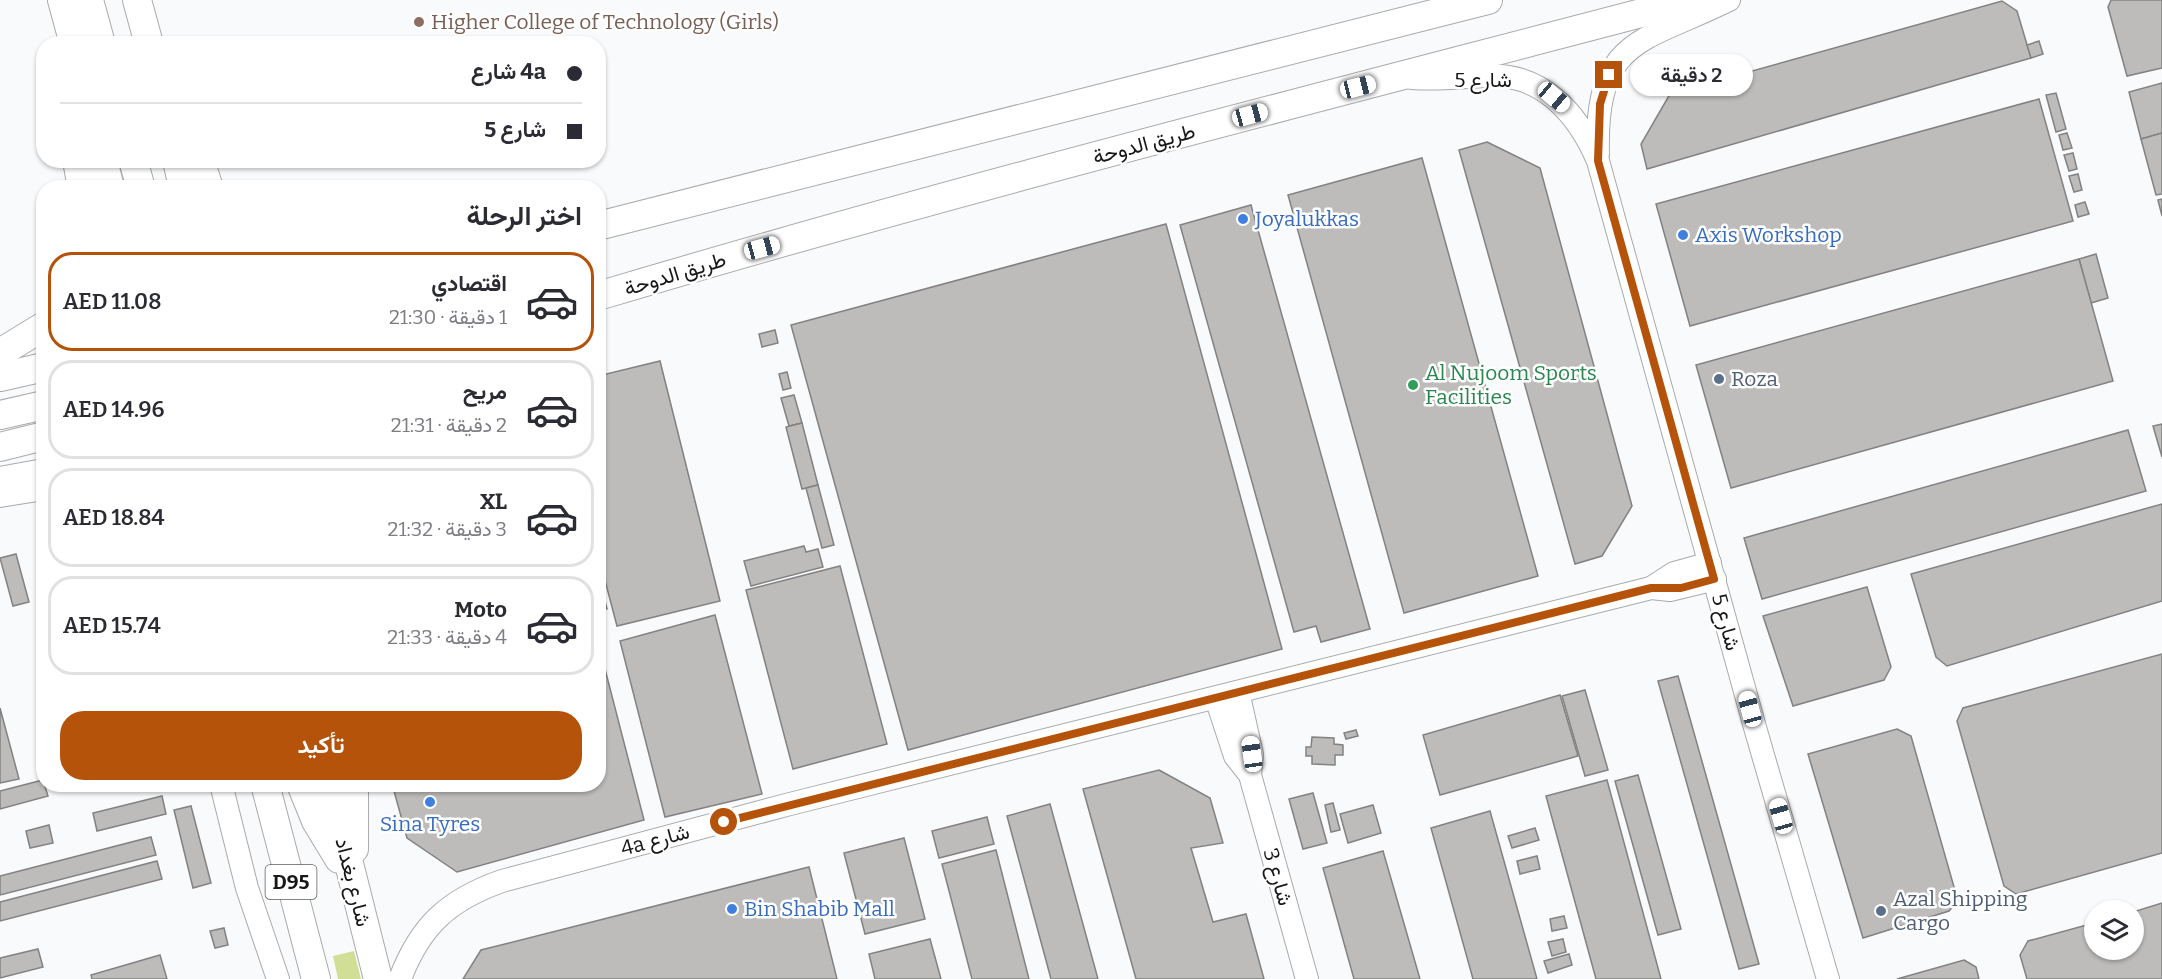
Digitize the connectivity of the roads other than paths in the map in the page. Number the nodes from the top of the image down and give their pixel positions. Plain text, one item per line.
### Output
1 (62, 0) edge
2 (89, 0) edge
3 (137, 0) edge
4 (1488, 0) edge
5 (1691, 0) edge
6 (1729, 0) edge
7 (72, 36) edge
8 (99, 36) edge
9 (147, 36) edge
10 (1401, 76) junction
11 (1598, 161) junction
12 (606, 226) edge
13 (606, 294) edge
14 (36, 331) edge
15 (0, 353) edge
16 (36, 369) edge
17 (0, 377) edge
18 (36, 407) edge
19 (0, 415) edge
20 (36, 438) edge
21 (0, 447) edge
22 (36, 474) edge
23 (0, 481) edge
24 (36, 490) edge
25 (0, 496) edge
26 (1712, 571) junction
27 (1227, 695) junction
28 (223, 792) edge
29 (267, 792) edge
30 (304, 792) edge
31 (331, 792) edge
32 (354, 792) edge
33 (351, 875) junction
34 (278, 979) edge
35 (316, 979) edge
36 (378, 979) edge
37 (400, 979) edge
38 (1307, 979) edge
39 (1828, 979) edge

1 - 7 main road
2 - 8 main road
3 - 9 main road
4 - 12 main road
5 - 10 main road, طريق الدوحة
6 - 11 street, شارع 5
10 - 11 street, شارع 5
10 - 13 main road, طريق الدوحة
11 - 26 street, شارع 5
14 - 15 main road
16 - 17 main road
18 - 19 main road
20 - 21 main road
22 - 23 main road
24 - 25 street
26 - 27 street, 4a شارع
26 - 39 street, شارع 5
27 - 37 street, 4a شارع
27 - 38 street, شارع 3
28 - 34 street
29 - 35 main road, D95
30 - 33 main road
31 - 33 main road, شارع بغداد / D95
32 - 33 main road
33 - 36 main road, شارع بغداد / D95

